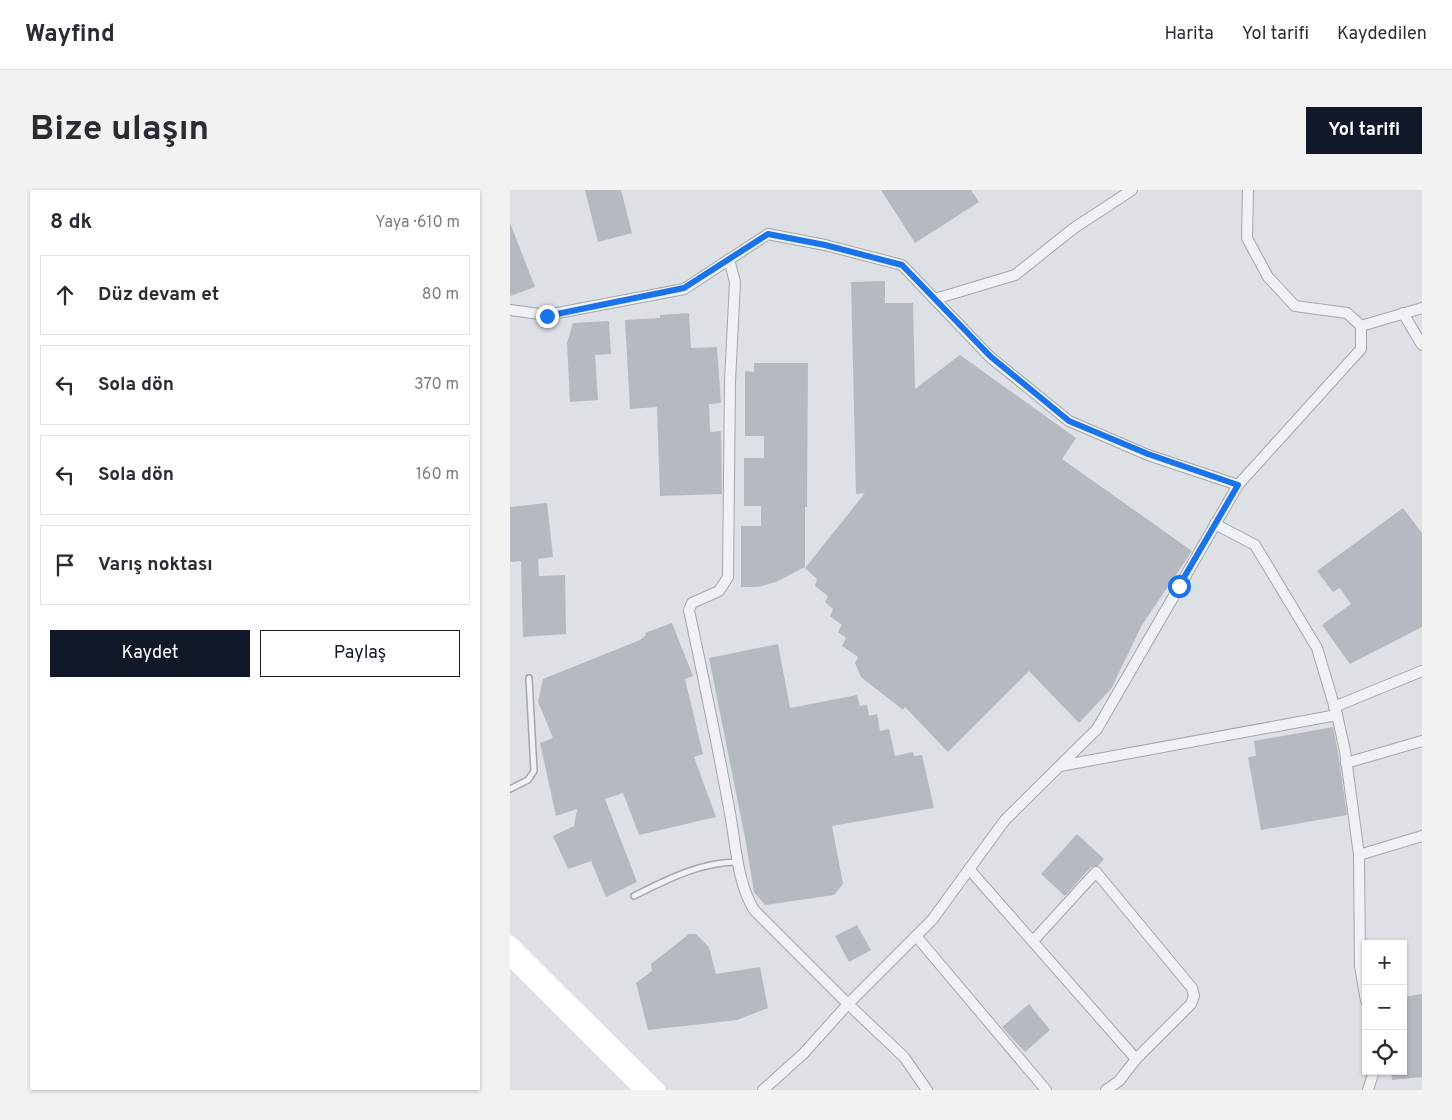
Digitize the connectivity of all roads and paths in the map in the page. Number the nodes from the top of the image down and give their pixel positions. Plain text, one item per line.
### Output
1 (1132, 190) edge
2 (1248, 190) edge
3 (729, 259) junction
4 (935, 299) junction
5 (1422, 308) edge
6 (510, 310) edge
7 (1404, 314) junction
8 (1361, 326) junction
9 (1422, 345) edge
10 (1238, 485) junction
11 (1215, 524) junction
12 (1422, 671) edge
13 (529, 678) dead end
14 (1335, 711) junction
15 (1422, 741) edge
16 (1346, 763) junction
17 (1059, 766) junction
18 (510, 789) edge
19 (1422, 836) edge
20 (1359, 855) junction
21 (738, 862) junction
22 (969, 869) junction
23 (634, 896) dead end
24 (916, 936) junction
25 (1033, 941) junction
26 (510, 943) edge
27 (512, 965) edge
28 (1363, 985) edge
29 (848, 1004) junction
30 (1136, 1059) junction
31 (1373, 1075) edge
32 (642, 1090) edge
33 (658, 1090) edge
34 (763, 1090) edge
35 (927, 1090) edge
36 (1046, 1090) edge
37 (1106, 1090) edge
38 (1368, 1090) edge

1 - 4 street
2 - 8 street
3 - 4 street
3 - 6 street
3 - 21 street
4 - 10 street
5 - 7 street
7 - 8 street
7 - 9 street
8 - 10 street
10 - 11 street
11 - 14 street
11 - 17 street
12 - 14 street
13 - 18 lane
14 - 16 street
14 - 17 street
15 - 16 street
16 - 20 street
17 - 22 street
19 - 20 street
20 - 28 street
21 - 23 lane
21 - 29 street
22 - 24 street
22 - 25 street
24 - 29 street
24 - 36 street
25 - 30 street
25 - 30 street
26 - 33 street
27 - 32 street
29 - 34 street
29 - 35 street
30 - 37 street
31 - 38 street

